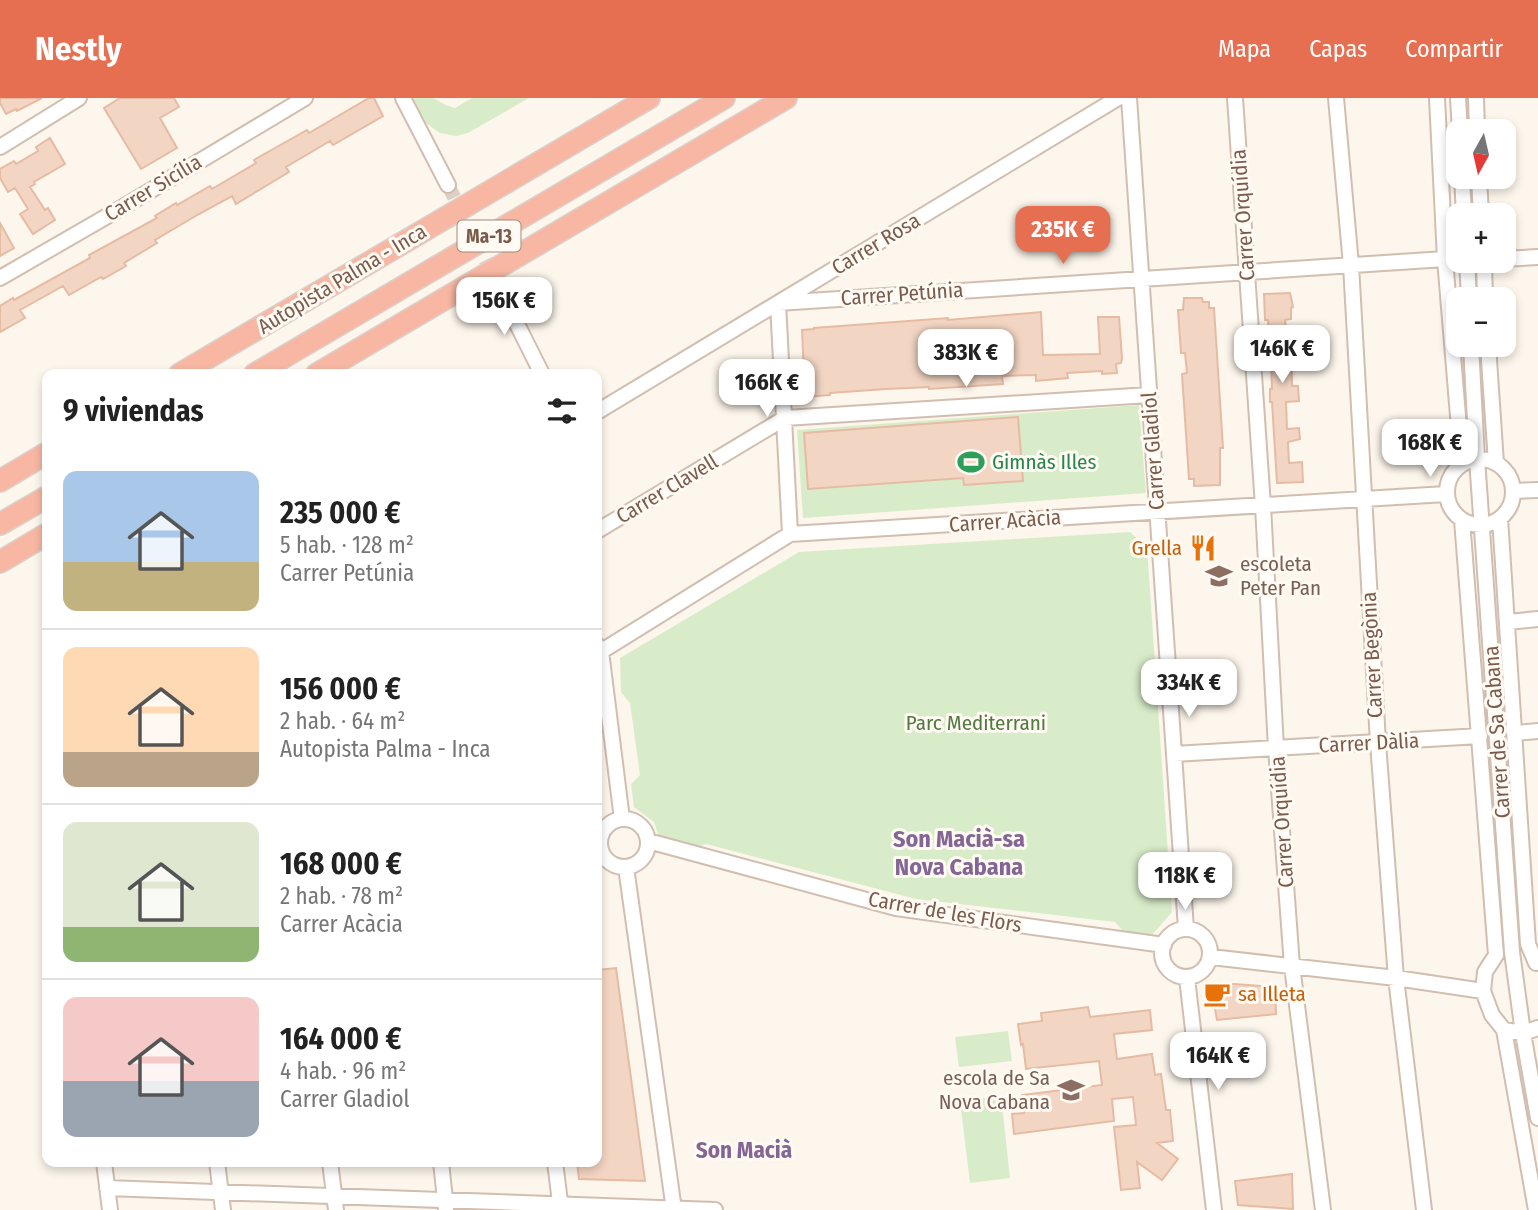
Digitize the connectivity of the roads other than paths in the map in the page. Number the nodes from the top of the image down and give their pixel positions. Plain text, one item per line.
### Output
1 (79, 98) edge
2 (305, 98) edge
3 (403, 98) edge
4 (649, 98) edge
5 (724, 98) edge
6 (786, 98) edge
7 (1118, 98) edge
8 (1129, 98) edge
9 (1235, 98) edge
10 (1336, 98) edge
11 (1437, 98) edge
12 (1458, 98) edge
13 (1476, 98) edge
14 (1459, 119) edge
15 (1477, 119) edge
16 (0, 147) edge
17 (448, 184) tunnel mouth
18 (1538, 257) edge
19 (1516, 258) edge
20 (1445, 259) junction
21 (1351, 265) junction
22 (1246, 272) junction
23 (0, 278) edge
24 (1141, 279) junction
25 (497, 284) tunnel mouth
26 (778, 303) junction
27 (1472, 357) edge
28 (1489, 357) edge
29 (188, 369) edge
30 (263, 369) edge
31 (325, 369) edge
32 (540, 369) edge
33 (1149, 395) junction
34 (602, 409) edge
35 (785, 418) junction
36 (42, 456) edge
37 (1478, 458) junction
38 (1496, 463) junction
39 (1462, 464) junction
40 (0, 481) edge
41 (1538, 490) edge
42 (1513, 491) junction
43 (1446, 494) junction
44 (1363, 499) junction
45 (42, 500) edge
46 (1263, 506) junction
47 (1157, 512) junction
48 (1500, 518) junction
49 (1462, 520) junction
50 (0, 524) edge
51 (1482, 525) junction
52 (602, 528) edge
53 (790, 534) junction
54 (42, 537) edge
55 (0, 562) edge
56 (1538, 619) edge
57 (1508, 622) junction
58 (602, 647) edge
59 (602, 677) edge
60 (1538, 731) edge
61 (1515, 733) junction
62 (1480, 737) junction
63 (1378, 743) junction
64 (1276, 748) junction
65 (1174, 754) junction
66 (622, 819) junction
67 (602, 832) edge
68 (648, 841) junction
69 (602, 852) edge
70 (626, 867) junction
71 (1185, 929) junction
72 (1164, 945) junction
73 (1512, 952) junction
74 (1496, 956) junction
75 (1211, 957) junction
76 (1537, 965) edge
77 (1292, 966) junction
78 (1187, 978) junction
79 (1396, 978) junction
80 (1483, 991) junction
81 (1538, 1028) edge
82 (1504, 1030) junction
83 (1523, 1033) junction
84 (1538, 1118) edge
85 (105, 1167) edge
86 (218, 1167) edge
87 (331, 1167) edge
88 (442, 1167) edge
89 (556, 1167) edge
90 (107, 1188) junction
91 (220, 1192) junction
92 (335, 1203) edge
93 (446, 1205) edge
94 (561, 1207) edge
95 (674, 1209) edge
96 (110, 1210) edge
97 (223, 1210) edge
98 (715, 1210) edge
99 (1214, 1210) edge
100 (1323, 1210) edge
101 (1424, 1210) edge
102 (1536, 1210) edge

1 - 16 street
2 - 23 street, Carrer Sicília
3 - 17 street
4 - 29 highway, Autopista Palma - Inca / Ma-13
5 - 30 highway, Autopista Palma - Inca / Ma-13
6 - 31 highway
7 - 26 street, Carrer Rosa
8 - 24 street, Carrer Gladiol
9 - 22 street, Carrer Orquídia
10 - 21 street, Carrer Begònia
11 - 20 street
12 - 14 street
13 - 15 street
18 - 19 street
20 - 21 street, Carrer Petúnia
20 - 39 street
21 - 22 street, Carrer Petúnia
21 - 44 street, Carrer Begònia
22 - 24 street, Carrer Petúnia
22 - 46 street, Carrer Orquídia
24 - 26 street, Carrer Petúnia
24 - 33 street, Carrer Gladiol
25 - 32 street
26 - 34 street, Carrer Rosa
26 - 35 street
27 - 37 street, Carrer de Sa Cabana
28 - 38 street
33 - 35 street, Carrer Clavell
33 - 47 street, Carrer Gladiol
35 - 52 street, Carrer Clavell
35 - 53 street
36 - 40 highway
37 - 38 street
37 - 39 street
37 - 51 street, Carrer de Sa Cabana
38 - 42 street
39 - 43 street
41 - 42 street
42 - 48 street
43 - 44 street, Carrer Acàcia
43 - 49 street
44 - 46 street, Carrer Acàcia
44 - 63 street, Carrer Begònia
45 - 50 highway
46 - 47 street, Carrer Acàcia
46 - 64 street, Carrer Orquídia
47 - 53 street, Carrer Acàcia
47 - 65 street, Carrer Gladiol
48 - 51 street
48 - 57 street
49 - 51 street
49 - 62 street
51 - 73 street, Carrer de Sa Cabana
53 - 58 street, Carrer Acàcia
54 - 55 highway
56 - 57 street
57 - 61 street
59 - 66 street
60 - 61 street
61 - 76 street
62 - 63 street, Carrer Dàlia
62 - 74 street
63 - 64 street, Carrer Dàlia
63 - 79 street, Carrer Begònia
64 - 65 street, Carrer Dàlia
64 - 77 street, Carrer Orquídia
65 - 71 street, Carrer Gladiol
66 - 67 street
66 - 68 street
68 - 70 street
68 - 72 street, Carrer de les Flors
69 - 70 street
70 - 95 street
71 - 72 street
71 - 75 street
72 - 78 street
73 - 74 street
73 - 76 street
73 - 83 street, Carrer de Sa Cabana
74 - 80 street
75 - 77 street
75 - 78 street
77 - 79 street
77 - 100 street, Carrer Orquídia
78 - 99 street
79 - 80 street
79 - 101 street, Carrer Begònia
80 - 82 street
81 - 83 street
82 - 83 street
82 - 102 street
83 - 84 street, Carrer de Sa Cabana
85 - 90 street
86 - 91 street
87 - 92 street
88 - 93 street
89 - 94 street
90 - 91 street
90 - 96 street
91 - 92 street
91 - 97 street
92 - 93 street
93 - 94 street
94 - 95 street
95 - 98 street

